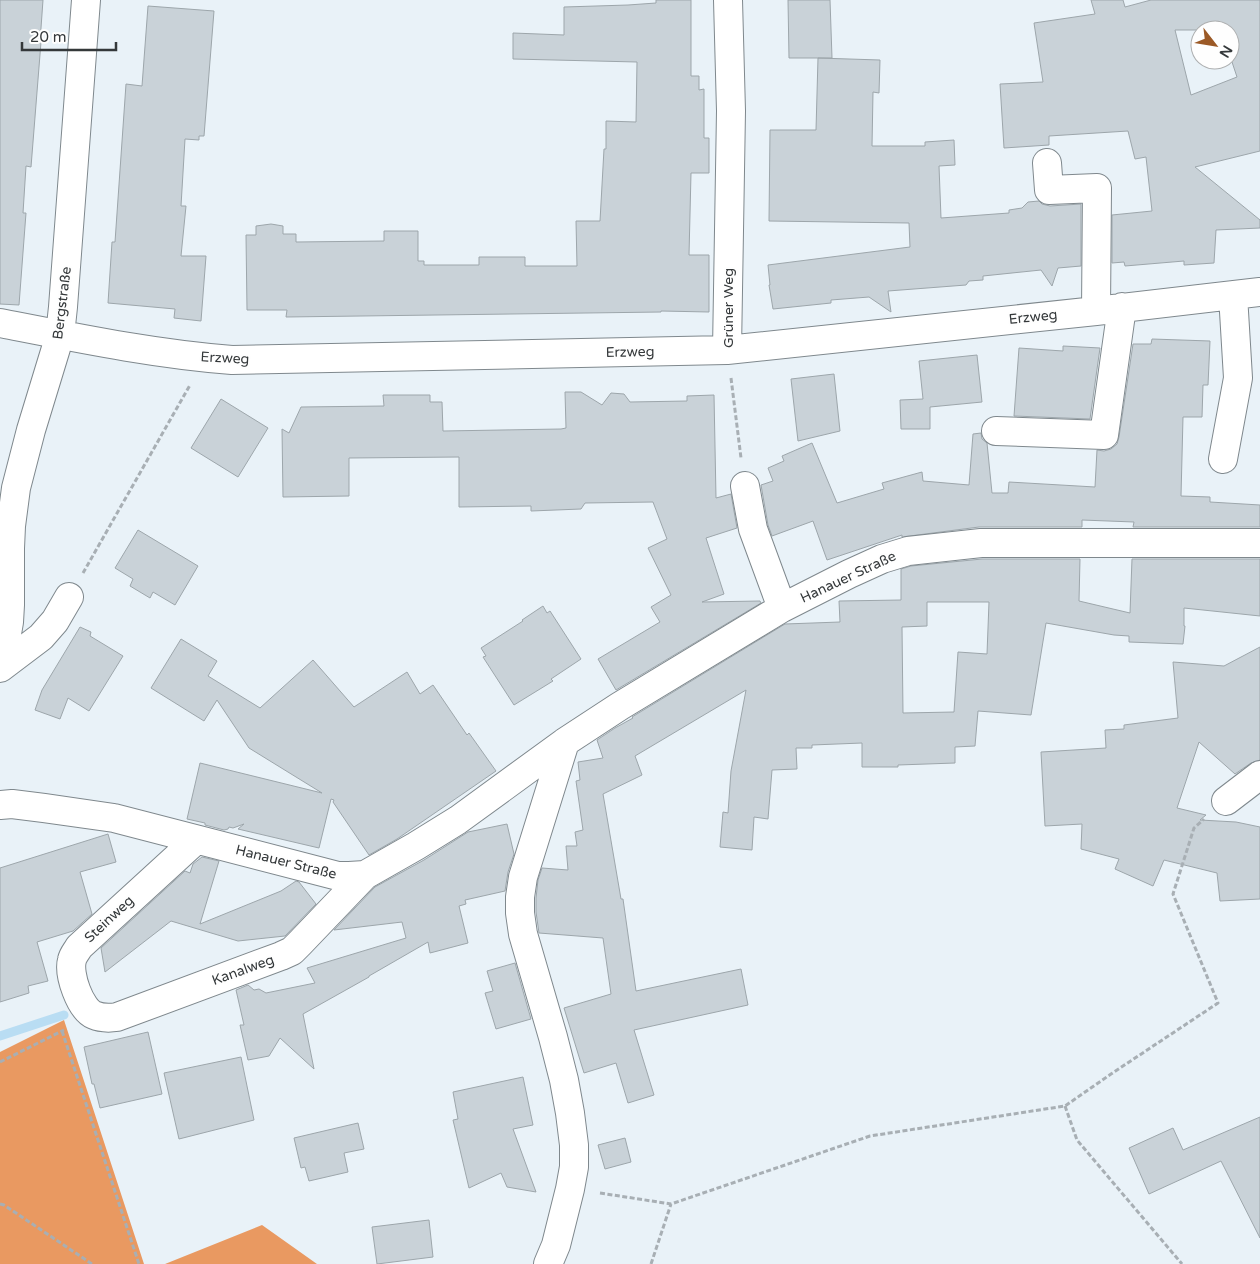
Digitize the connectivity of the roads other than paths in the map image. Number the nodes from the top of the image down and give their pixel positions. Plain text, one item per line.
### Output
1 (86, 0) edge
2 (728, 0) edge
3 (1047, 163) dead end
4 (1260, 292) edge
5 (1233, 295) junction
6 (1122, 307) junction
7 (1096, 311) junction
8 (0, 323) edge
9 (60, 334) junction
10 (728, 350) junction
11 (996, 431) dead end
12 (1223, 459) dead end
13 (744, 486) road end
14 (1260, 543) edge
15 (69, 598) road end
16 (782, 608) junction
17 (0, 660) edge
18 (0, 668) edge
19 (565, 742) junction
20 (1260, 775) edge
21 (1226, 801) road end
22 (0, 805) edge
23 (196, 840) junction
24 (365, 875) junction
25 (94, 1015) joint
26 (548, 1264) edge

1 - 9 street, Bergstraße
2 - 10 street, Grüner Weg
3 - 7 street
4 - 5 street, Erzweg
5 - 6 street, Erzweg
5 - 12 street
6 - 7 street, Erzweg
6 - 11 street
7 - 10 street, Erzweg
8 - 9 street, Erzweg
9 - 10 street, Erzweg
9 - 17 street, Bergstraße
13 - 16 street
14 - 16 street, Hanauer Straße
15 - 18 street
16 - 19 street, Hanauer Straße
19 - 24 street, Hanauer Straße
19 - 26 street
20 - 21 street
22 - 23 street, Hanauer Straße
23 - 24 street, Hanauer Straße
23 - 25 street, Steinweg
24 - 25 street, Kanalweg

